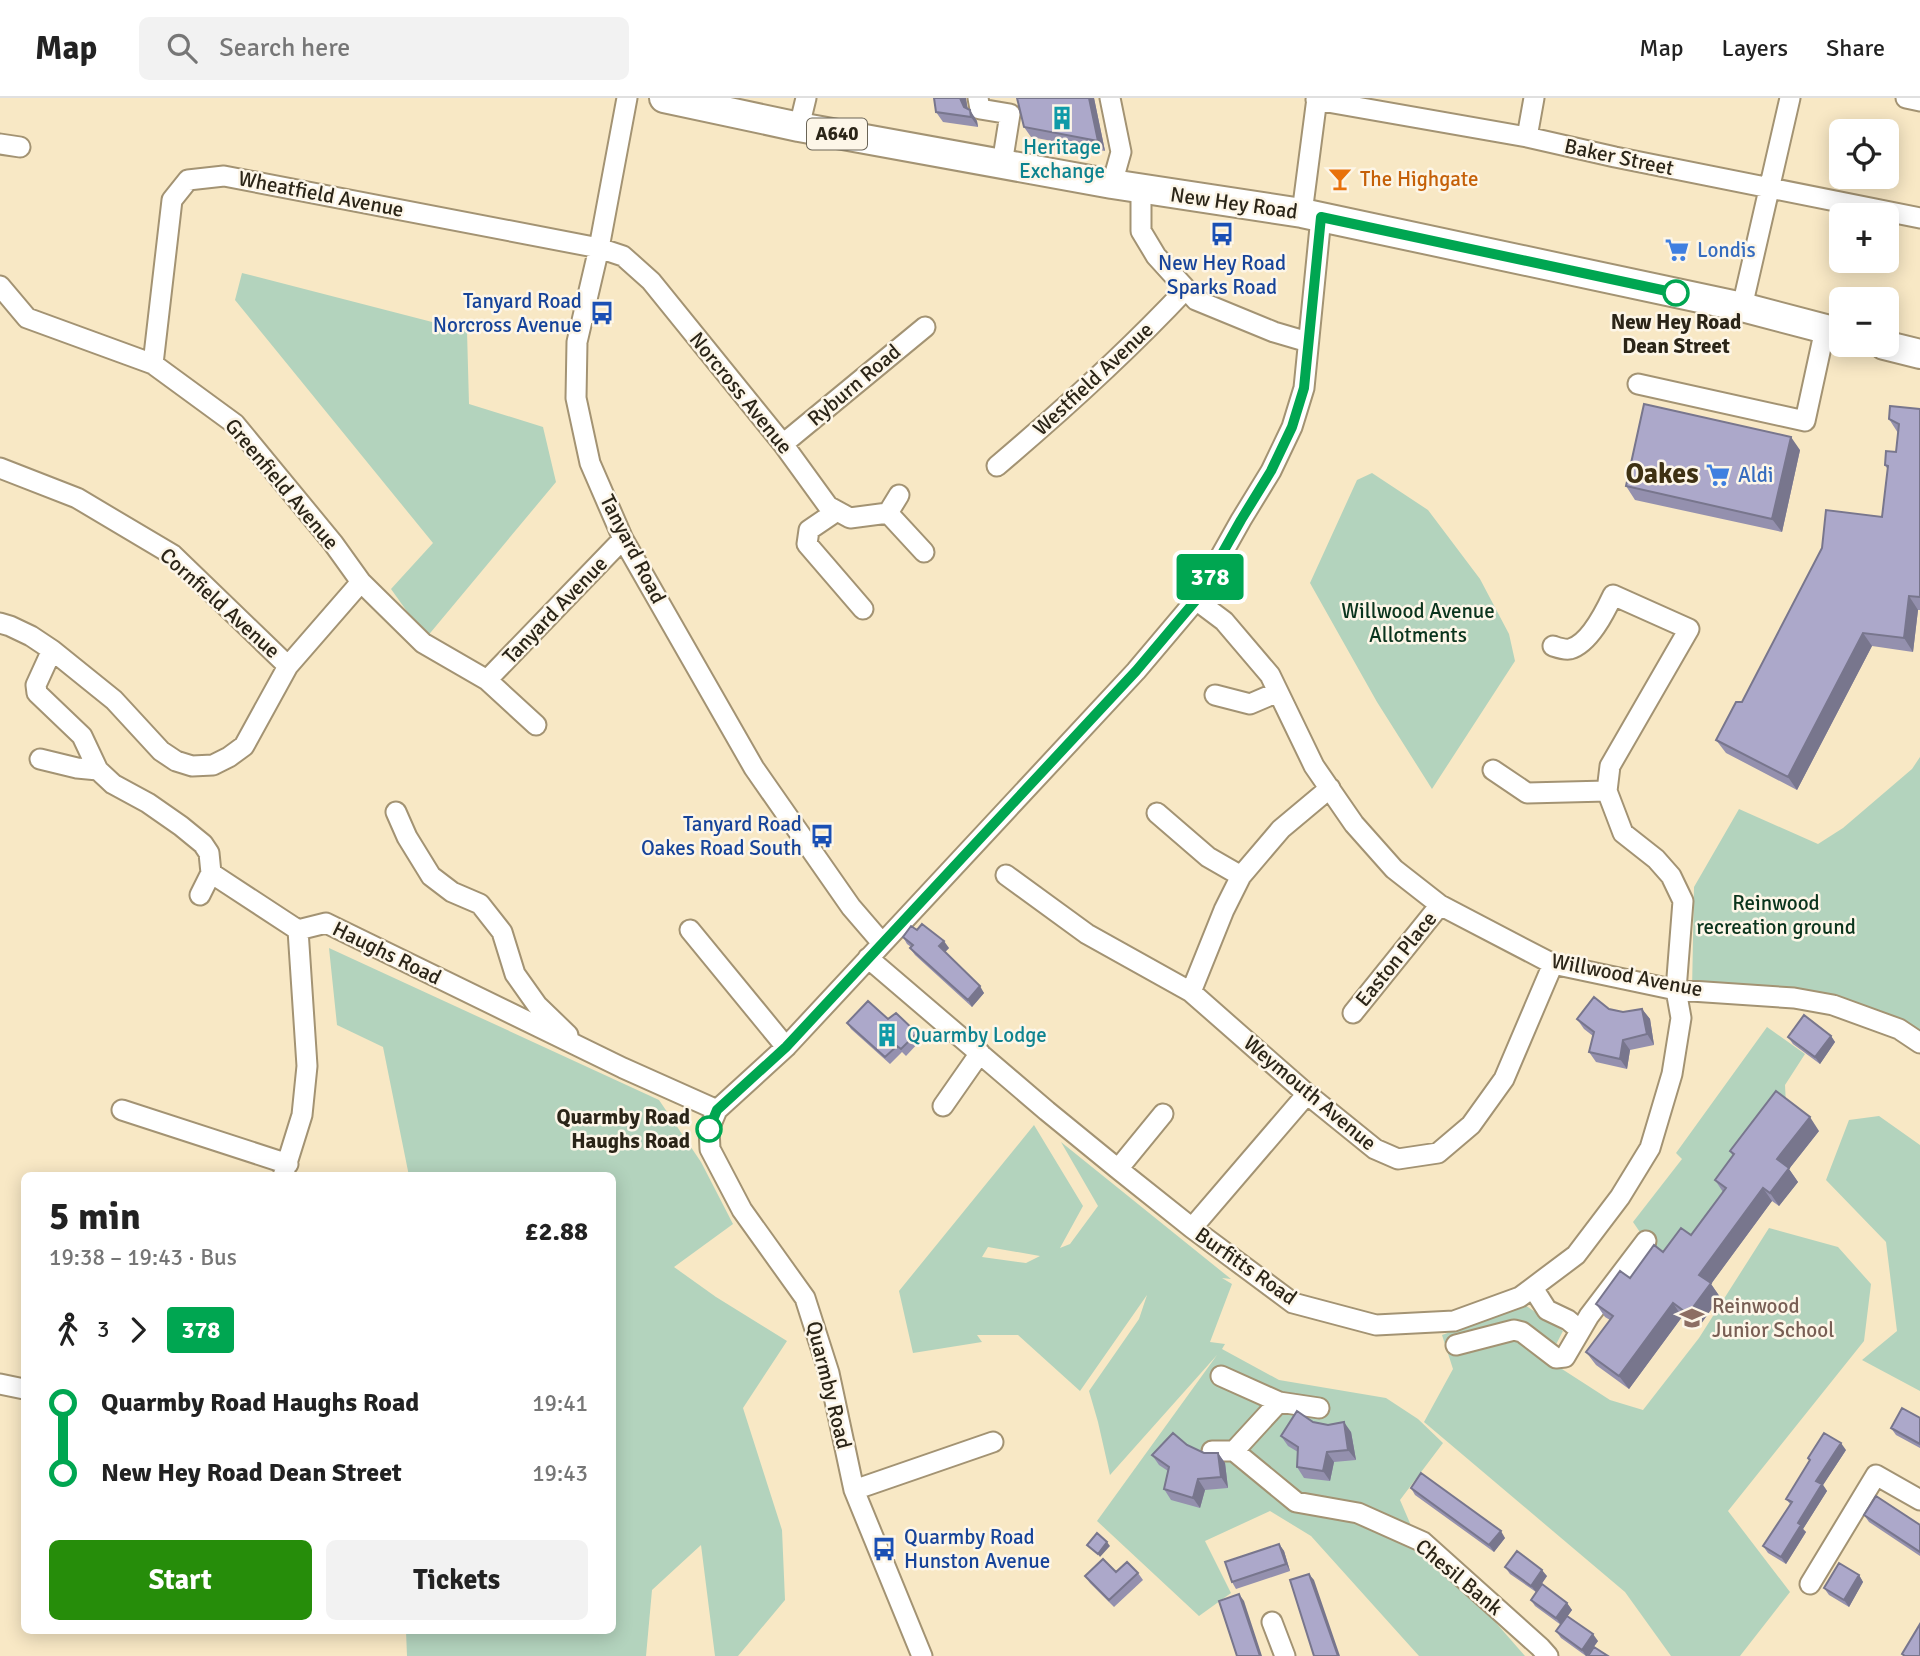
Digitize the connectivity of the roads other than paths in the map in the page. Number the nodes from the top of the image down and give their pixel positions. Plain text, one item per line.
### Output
1 (627, 98) edge
2 (664, 98) edge
3 (806, 98) edge
4 (978, 98) edge
5 (1110, 98) edge
6 (1534, 98) edge
7 (1790, 98) edge
8 (1906, 98) edge
9 (1317, 99) edge
10 (1920, 101) edge
11 (799, 127) junction
12 (1527, 137) junction
13 (0, 144) edge
14 (20, 147) dead end
15 (1002, 164) junction
16 (1112, 184) junction
17 (1770, 187) junction
18 (1141, 189) junction
19 (1311, 215) junction
20 (1920, 218) edge
21 (599, 248) junction
22 (0, 286) edge
23 (1186, 289) junction
24 (1742, 307) junction
25 (925, 327) dead end
26 (1829, 330) edge
27 (1308, 342) junction
28 (1829, 344) edge
29 (1899, 349) edge
30 (1920, 354) edge
31 (153, 364) junction
32 (1638, 384) dead end
33 (783, 444) junction
34 (997, 466) dead end
35 (0, 468) edge
36 (898, 495) dead end
37 (838, 511) junction
38 (888, 513) junction
39 (623, 539) junction
40 (924, 552) dead end
41 (361, 582) junction
42 (1196, 600) junction
43 (863, 610) dead end
44 (0, 623) edge
45 (1553, 646) dead end
46 (52, 650) junction
47 (288, 666) junction
48 (486, 680) junction
49 (1278, 692) junction
50 (1215, 695) dead end
51 (536, 725) dead end
52 (40, 759) dead end
53 (1493, 769) dead end
54 (98, 770) junction
55 (1330, 788) junction
56 (1607, 791) junction
57 (396, 813) dead end
58 (1157, 813) dead end
59 (211, 873) junction
60 (1006, 875) dead end
61 (1241, 876) junction
62 (200, 895) dead end
63 (1440, 905) junction
64 (298, 930) junction
65 (690, 930) dead end
66 (882, 943) junction
67 (868, 958) junction
68 (1553, 964) junction
69 (1676, 990) junction
70 (1191, 992) junction
71 (1353, 1013) dead end
72 (1920, 1043) edge
73 (786, 1047) junction
74 (980, 1053) junction
75 (623, 1068) junction
76 (1307, 1094) junction
77 (943, 1106) dead end
78 (122, 1110) dead end
79 (717, 1110) junction
80 (1163, 1114) dead end
81 (1118, 1169) junction
82 (285, 1170) edge
83 (1192, 1228) junction
84 (1646, 1241) dead end
85 (1533, 1288) junction
86 (1580, 1330) junction
87 (1456, 1345) dead end
88 (1221, 1376) dead end
89 (0, 1384) edge
90 (21, 1388) edge
91 (1279, 1402) junction
92 (1319, 1408) dead end
93 (993, 1441) dead end
94 (1212, 1451) edge
95 (1234, 1451) junction
96 (854, 1490) junction
97 (1920, 1500) edge
98 (1810, 1584) dead end
99 (1272, 1622) dead end
100 (922, 1656) edge
101 (1285, 1656) edge
102 (1548, 1656) edge

1 - 21 street, Tanyard Road
2 - 11 highway, New Hey Road / A640
3 - 11 street
4 - 15 street
5 - 16 street
6 - 12 street
7 - 17 street
8 - 10 street
9 - 12 street, Baker Street
9 - 19 street
11 - 15 highway, New Hey Road / A640
12 - 17 street, Baker Street
13 - 14 street
15 - 16 highway, New Hey Road / A640
16 - 18 highway, New Hey Road / A640
17 - 20 street, Baker Street
17 - 24 street
18 - 19 highway, New Hey Road / A640
18 - 23 street
19 - 24 highway, New Hey Road / A640
19 - 27 street
21 - 31 street, Wheatfield Avenue
21 - 33 street, Norcross Avenue
21 - 39 street, Tanyard Road
22 - 31 street, Greenfield Avenue
23 - 27 street
23 - 34 street, Westfield Avenue
24 - 26 highway, New Hey Road / A640
25 - 33 street, Ryburn Road
27 - 42 street
28 - 32 street
29 - 30 highway
31 - 41 street, Greenfield Avenue
33 - 37 street, Norcross Avenue
35 - 47 street, Cornfield Avenue
36 - 38 street
37 - 38 street
37 - 43 street
38 - 40 street
39 - 48 street, Tanyard Avenue
39 - 66 street, Tanyard Road
41 - 47 street
41 - 48 street, Greenfield Avenue
42 - 49 street, Willwood Avenue
42 - 66 street
44 - 46 street
45 - 56 street
46 - 47 street
46 - 54 street
48 - 51 street, Greenfield Avenue
49 - 50 street
49 - 55 street, Willwood Avenue
52 - 54 street
53 - 56 street
54 - 59 street
55 - 61 street
55 - 63 street, Willwood Avenue
56 - 69 street, Burfitts Road
57 - 75 street, Haughs Road
58 - 61 street
59 - 62 street
59 - 64 street
60 - 70 street, Weymouth Avenue
61 - 70 street
63 - 68 street, Willwood Avenue
63 - 71 street, Easton Place
64 - 75 street, Haughs Road
64 - 82 street, Haughs Road
65 - 73 street
66 - 67 street
67 - 73 street
67 - 74 street, Burfitts Road
68 - 69 street, Willwood Avenue
68 - 76 street, Weymouth Avenue
69 - 72 street, Willwood Avenue
69 - 85 street, Burfitts Road
70 - 76 street, Weymouth Avenue
73 - 79 street
74 - 77 street
74 - 81 street, Burfitts Road
75 - 79 street, Haughs Road
76 - 83 street
78 - 82 street
79 - 96 street, Quarmby Road
80 - 81 street
81 - 83 street, Burfitts Road
83 - 85 street, Burfitts Road
84 - 86 street
85 - 86 street
86 - 87 street
88 - 91 street
89 - 90 street
91 - 92 street
91 - 95 street
93 - 96 street
94 - 95 street
95 - 102 street, Chesil Bank
96 - 100 street, Quarmby Road
97 - 98 street
99 - 101 street

